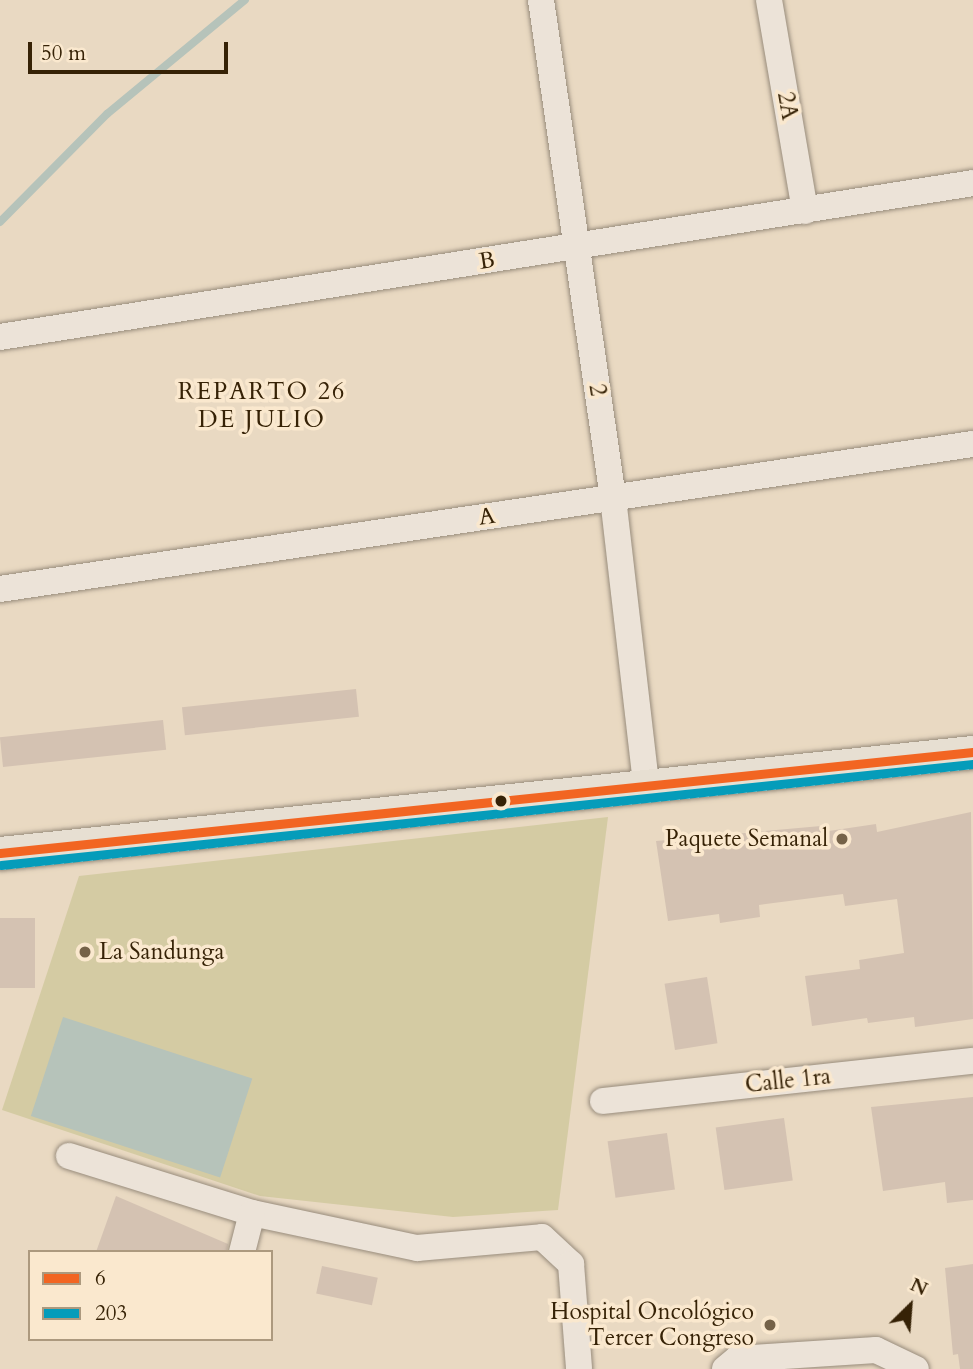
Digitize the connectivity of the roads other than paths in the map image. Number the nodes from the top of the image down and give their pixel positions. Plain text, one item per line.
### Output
1 (541, 0) edge
2 (769, 0) edge
3 (973, 183) edge
4 (805, 211) junction
5 (574, 247) junction
6 (0, 337) edge
7 (973, 444) edge
8 (613, 498) junction
9 (0, 589) edge
10 (973, 752) edge
11 (646, 782) junction
12 (0, 853) edge
13 (973, 1061) edge
14 (603, 1101) dead end
15 (69, 1156) dead end
16 (252, 1213) junction
17 (243, 1250) edge
18 (579, 1369) edge
19 (725, 1369) edge
20 (916, 1369) edge

1 - 5 street, 2
2 - 4 street, 2A
3 - 4 street, B
4 - 5 street, B
5 - 6 street, B
5 - 8 street, 2
7 - 8 street, A
8 - 9 street, A
8 - 11 street, 2
10 - 11 main road
11 - 12 main road
13 - 14 street, Calle 1ra
15 - 16 street
16 - 17 street
16 - 18 street
19 - 20 street

